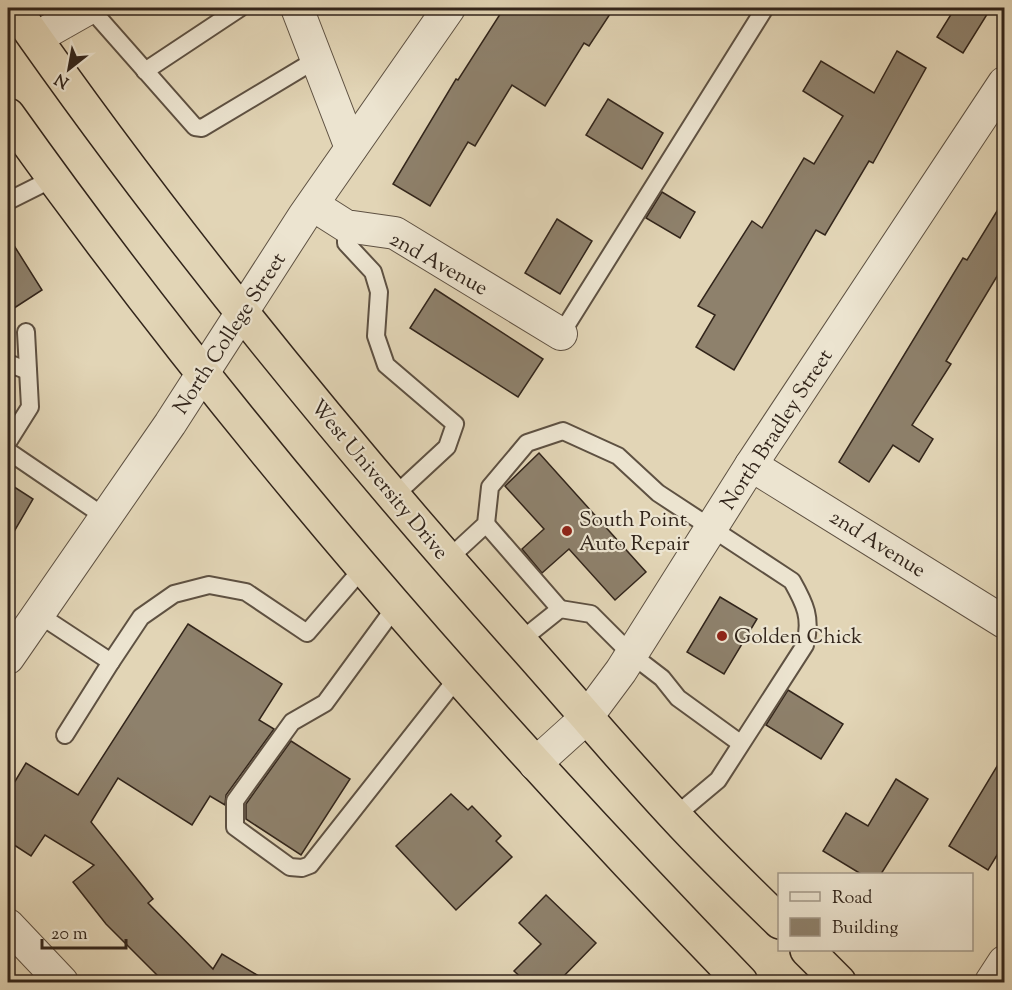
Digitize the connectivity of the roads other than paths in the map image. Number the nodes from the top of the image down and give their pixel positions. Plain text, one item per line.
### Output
1 (14, 8) edge
2 (89, 8) edge
3 (240, 8) edge
4 (297, 8) edge
5 (449, 8) edge
6 (765, 8) edge
7 (36, 38) junction
8 (317, 59) junction
9 (145, 71) junction
10 (1005, 83) edge
11 (12, 130) edge
12 (351, 148) junction
13 (54, 178) junction
14 (8, 201) edge
15 (313, 205) junction
16 (345, 226) junction
17 (242, 312) junction
18 (26, 332) dead end
19 (561, 334) joint
20 (8, 363) edge
21 (28, 371) junction
22 (203, 375) junction
23 (8, 442) edge
24 (8, 451) edge
25 (752, 465) junction
26 (393, 497) junction
27 (105, 518) junction
28 (486, 524) junction
29 (712, 529) junction
30 (447, 560) junction
31 (362, 569) junction
32 (396, 606) junction
33 (560, 609) junction
34 (38, 614) junction
35 (1005, 622) edge
36 (520, 641) junction
37 (632, 656) junction
38 (8, 658) edge
39 (111, 662) junction
40 (458, 677) junction
41 (586, 718) junction
42 (65, 735) dead end
43 (740, 743) junction
44 (535, 764) junction
45 (675, 816) junction
46 (778, 920) edge
47 (8, 925) edge
48 (808, 951) edge
49 (1005, 962) edge
50 (62, 982) edge
51 (741, 982) edge
52 (839, 982) edge
53 (991, 982) edge

1 - 7 highway, West University Drive
2 - 7 street
2 - 9 lane
3 - 9 lane
4 - 8 street
5 - 12 street, North College Street
6 - 19 lane
7 - 17 highway, West University Drive
8 - 9 lane
8 - 12 street
10 - 25 street, North Bradley Street
11 - 13 highway
12 - 15 street, North College Street
13 - 14 lane
13 - 22 highway
15 - 16 street, 2nd Avenue
15 - 17 street, North College Street
16 - 19 street, 2nd Avenue
16 - 26 lane
17 - 22 street, North College Street
17 - 26 highway, West University Drive
18 - 21 lane
20 - 21 lane
21 - 23 lane
22 - 27 street, North College Street
22 - 31 highway
24 - 27 lane
25 - 29 street, North Bradley Street
25 - 35 street, 2nd Avenue
26 - 30 highway, West University Drive
27 - 34 street, North College Street
28 - 29 lane
28 - 30 lane
28 - 33 lane
29 - 37 street, North Bradley Street
29 - 43 lane
30 - 36 highway, West University Drive
31 - 32 highway
31 - 39 lane
32 - 40 highway
32 - 40 lane
33 - 36 lane
33 - 37 lane
34 - 38 street, North College Street
34 - 39 lane
36 - 41 highway, West University Drive
37 - 41 street, North Bradley Street
37 - 43 lane
39 - 42 lane
40 - 44 highway
41 - 44 street, North Bradley Street
41 - 45 highway, West University Drive
43 - 45 lane
44 - 51 highway
45 - 46 highway, West University Drive
47 - 50 street
48 - 52 highway
49 - 53 street

